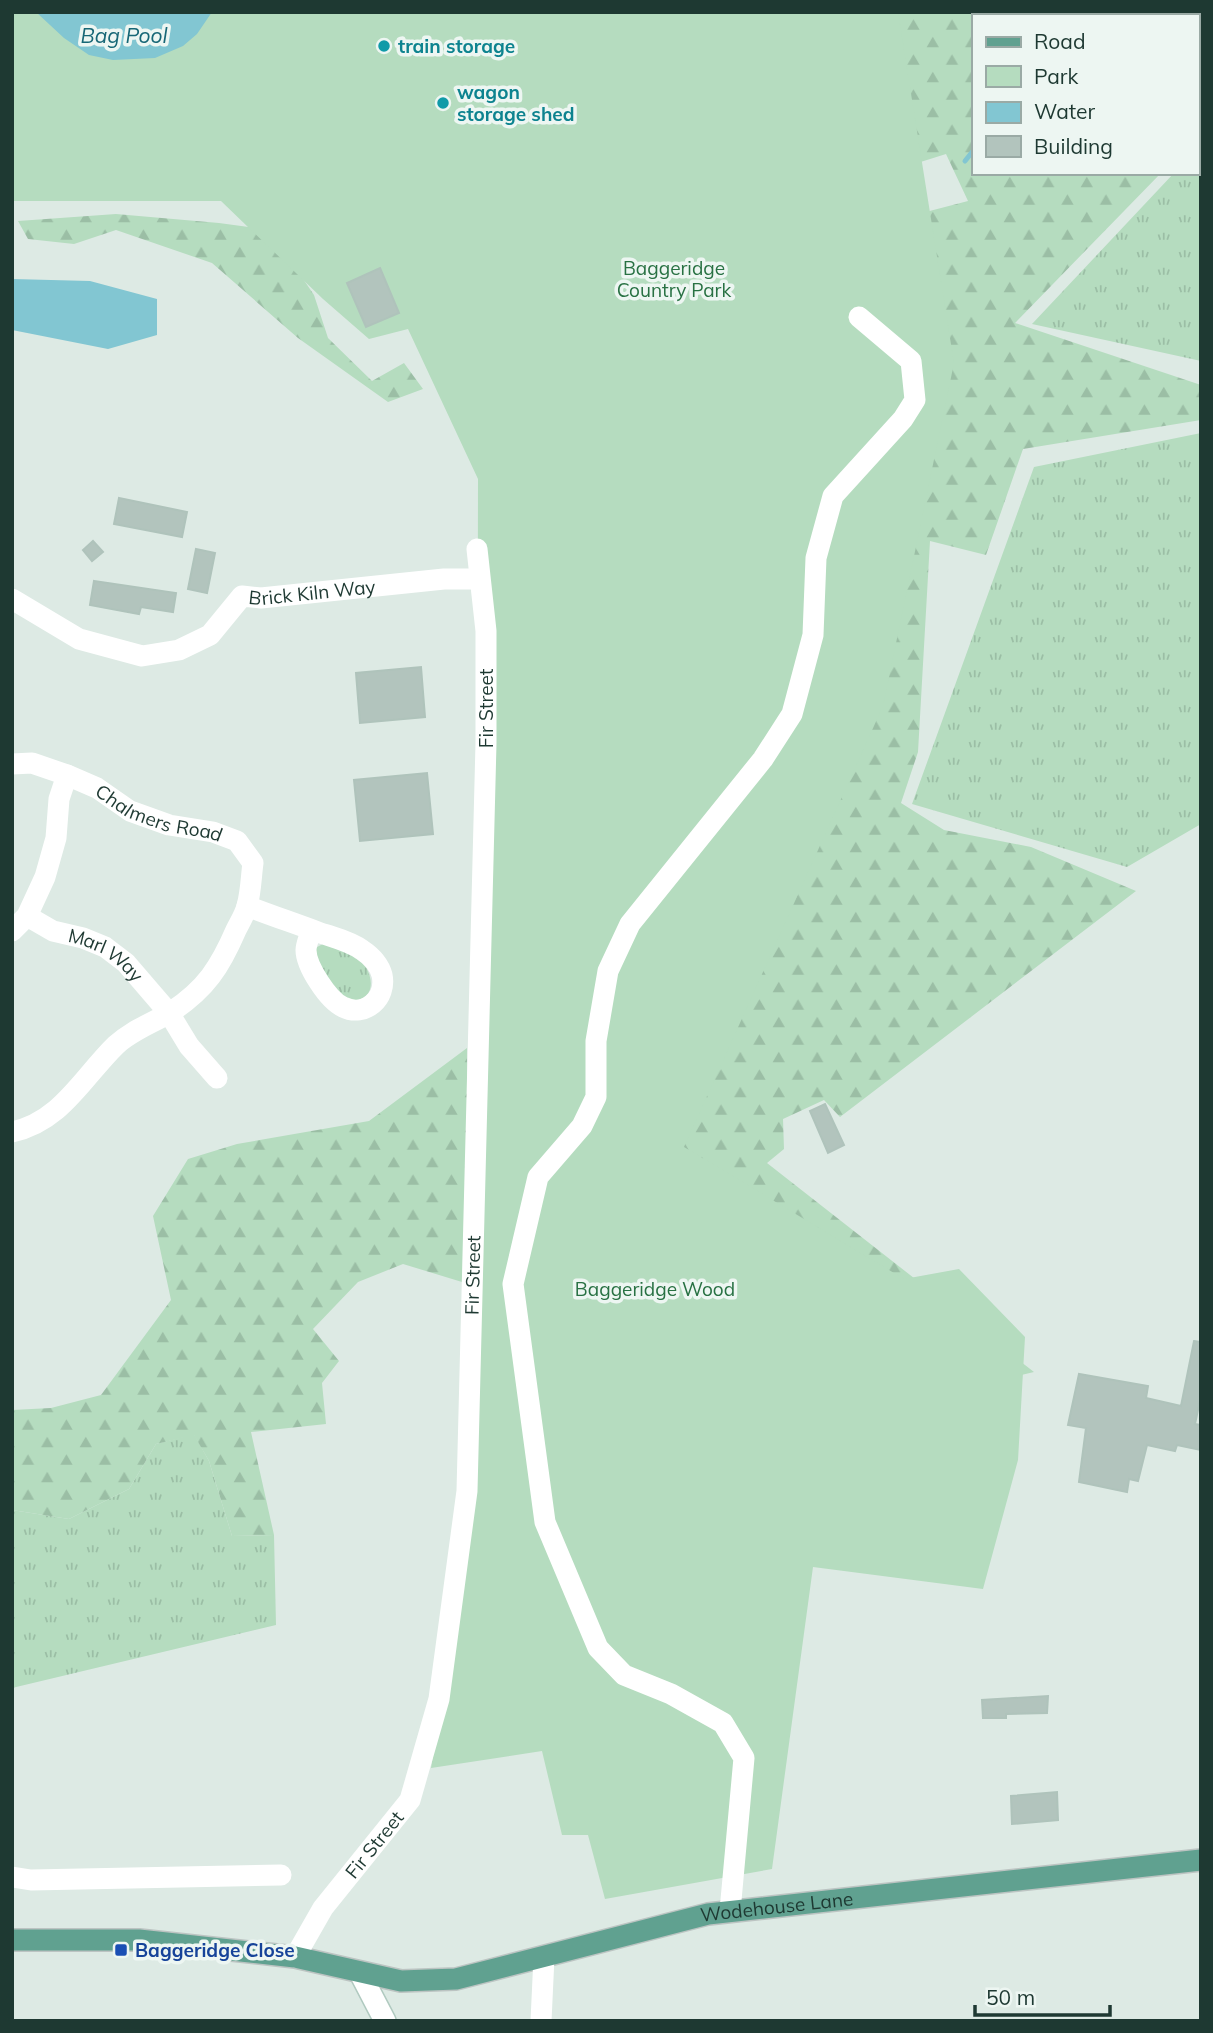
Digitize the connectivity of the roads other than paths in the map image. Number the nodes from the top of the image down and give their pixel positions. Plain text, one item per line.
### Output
1 (859, 317) dead end
2 (477, 549) dead end
3 (480, 579) junction
4 (12, 599) edge
5 (12, 764) edge
6 (67, 775) junction
7 (247, 906) junction
8 (27, 916) junction
9 (312, 929) dead end
10 (12, 931) edge
11 (169, 1013) junction
12 (217, 1078) dead end
13 (12, 1132) edge
14 (1201, 1860) edge
15 (281, 1875) dead end
16 (12, 1877) edge
17 (730, 1911) junction
18 (12, 1940) edge
19 (295, 1957) junction
20 (544, 1957) junction
21 (360, 1973) junction
22 (385, 2021) edge
23 (541, 2021) edge

1 - 17 street
2 - 3 street, Fir Street
3 - 4 street, Brick Kiln Way
3 - 19 street, Fir Street
5 - 6 street, Chalmers Road
6 - 7 street, Chalmers Road
6 - 8 street
7 - 9 street
7 - 11 street, Chalmers Road
8 - 10 street
8 - 11 street, Marl Way
11 - 12 street, Marl Way
11 - 13 street, Chalmers Road
14 - 17 main road, Wodehouse Lane
15 - 16 street
17 - 20 main road, Wodehouse Lane
18 - 19 main road, Wodehouse Lane
19 - 21 main road, Wodehouse Lane
20 - 21 main road, Wodehouse Lane
20 - 23 street
21 - 22 street

